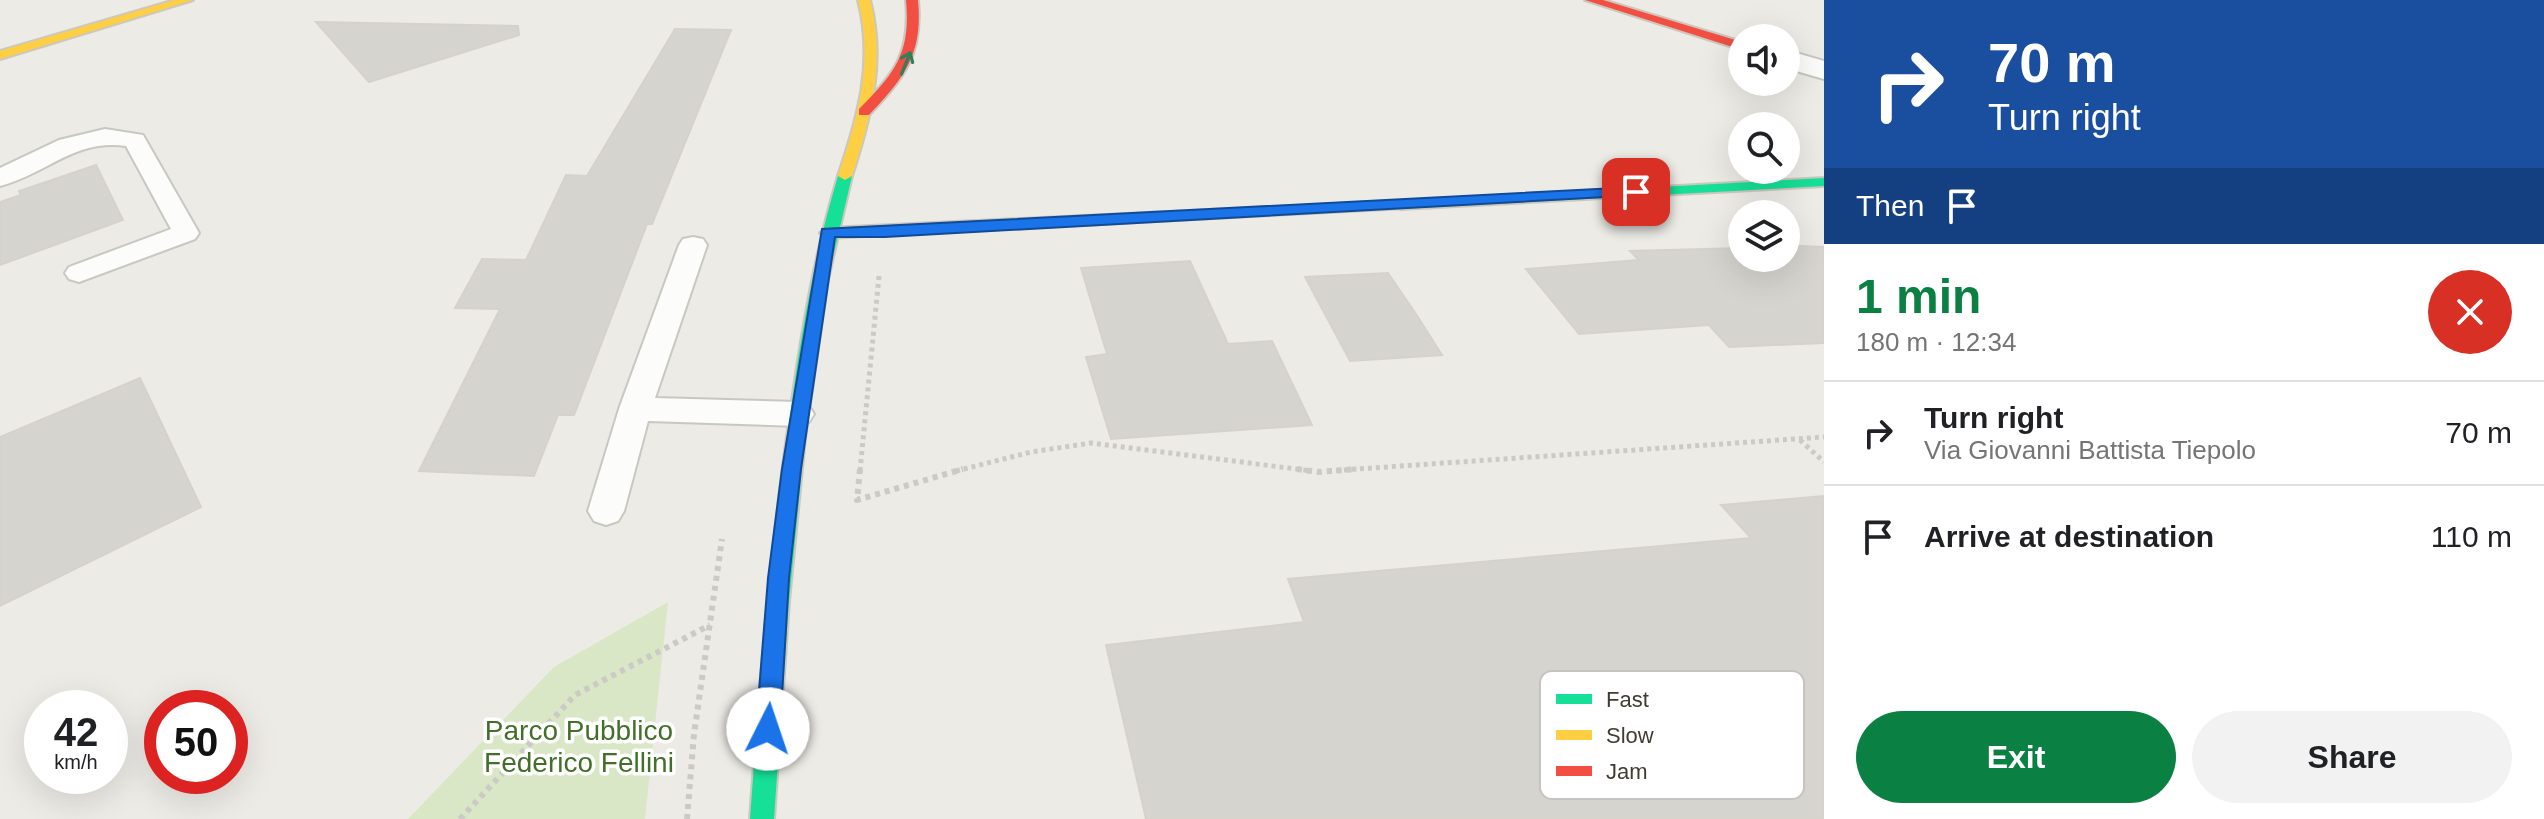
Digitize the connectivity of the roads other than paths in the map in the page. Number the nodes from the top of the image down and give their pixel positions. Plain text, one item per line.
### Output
1 (864, 0) edge
2 (912, 0) edge
3 (1591, 0) edge
4 (170, 2) edge
5 (1728, 42) edge
6 (0, 55) edge
7 (1800, 63) edge
8 (1824, 70) edge
9 (864, 112) junction
10 (0, 178) edge
11 (1824, 182) edge
12 (828, 233) junction
13 (693, 245) dead end
14 (79, 273) dead end
15 (635, 409) junction
16 (798, 414) junction
17 (606, 511) dead end
18 (762, 819) edge

1 - 9 street
9 -> 2 street
3 - 5 street
4 - 6 street
7 - 8 street
9 - 12 street
10 - 14 lane
11 - 12 street
12 - 16 street
13 - 15 lane
15 - 16 lane
15 - 17 lane
16 - 18 street

